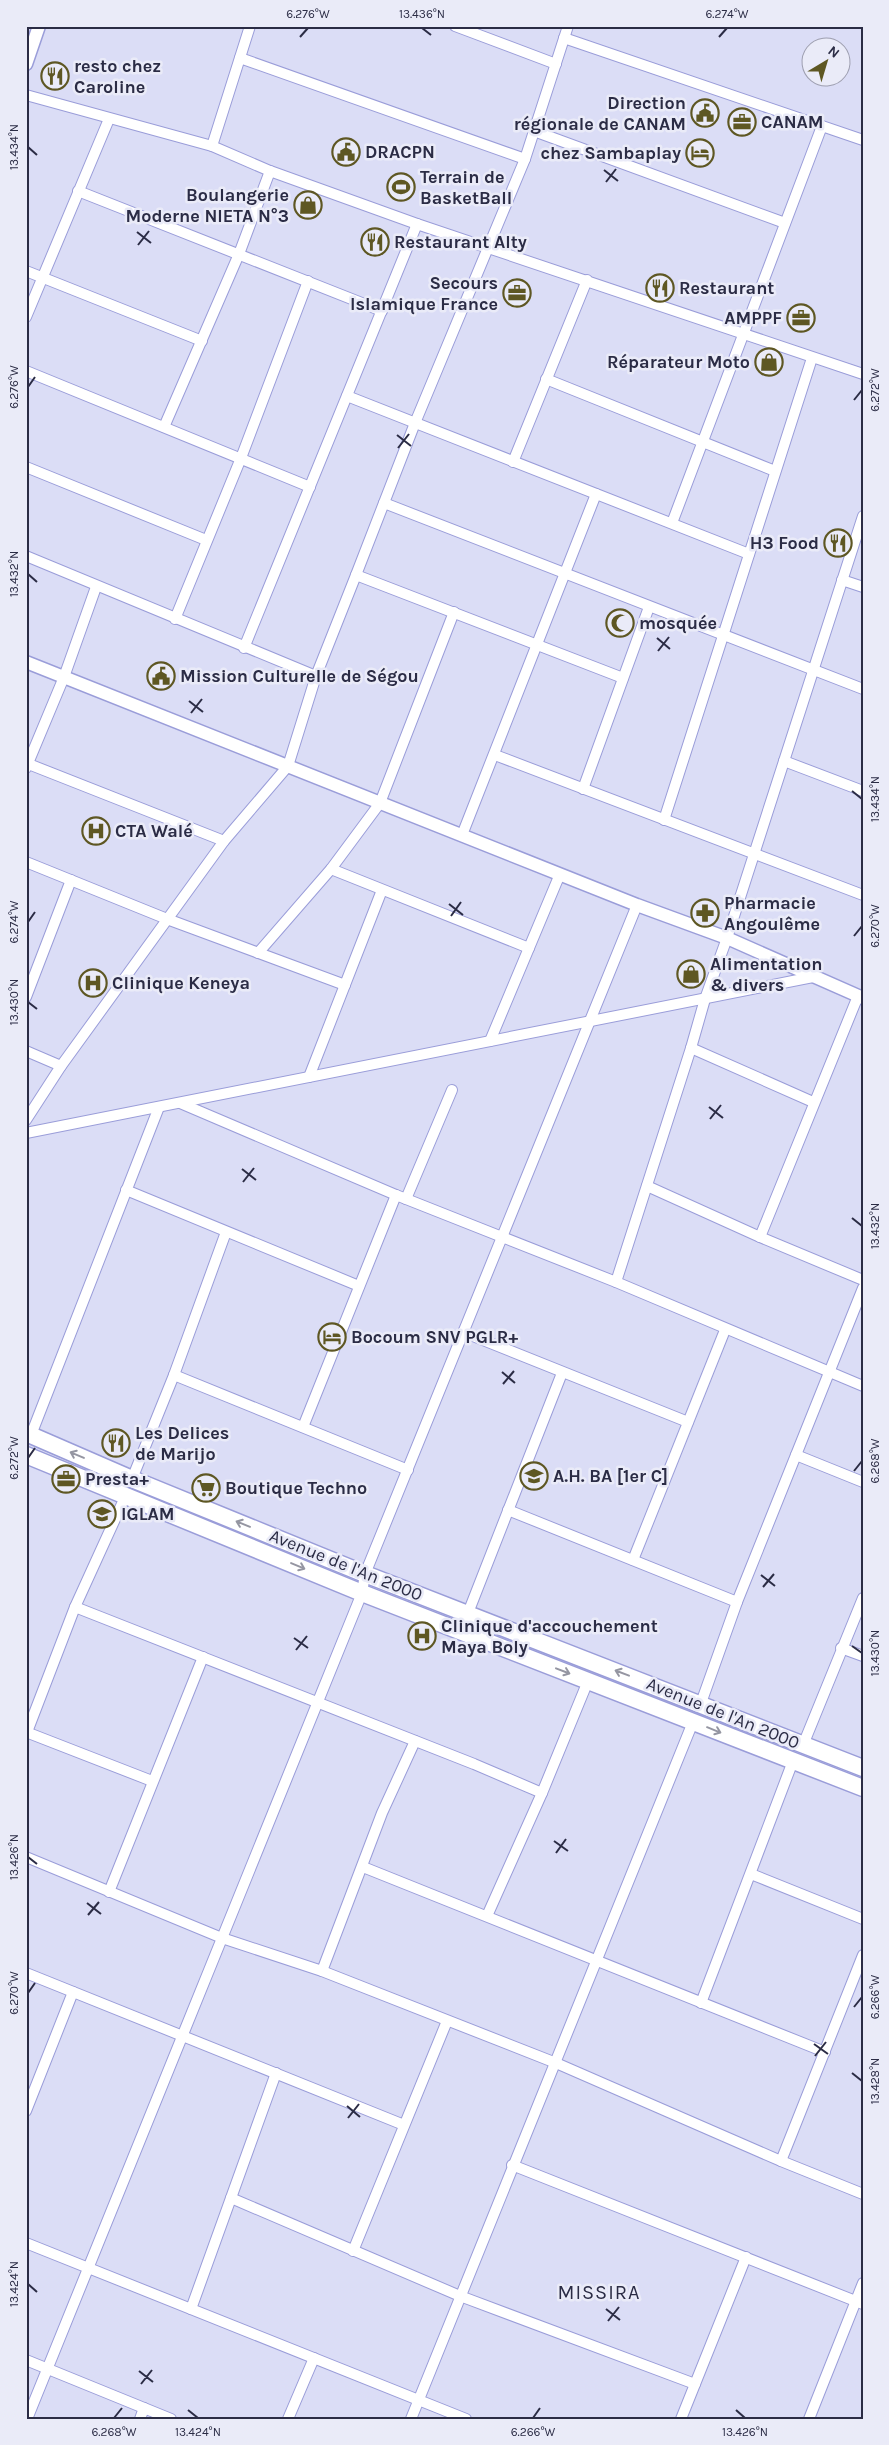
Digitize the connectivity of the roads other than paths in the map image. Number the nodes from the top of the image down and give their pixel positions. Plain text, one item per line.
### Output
1 (40, 26) edge
2 (250, 26) edge
3 (454, 26) edge
4 (568, 26) edge
5 (564, 38) junction
6 (240, 58) junction
7 (26, 64) edge
8 (556, 64) junction
9 (26, 95) edge
10 (109, 118) junction
11 (822, 126) junction
12 (534, 131) junction
13 (863, 140) edge
14 (212, 146) junction
15 (525, 159) junction
16 (270, 171) junction
17 (78, 191) junction
18 (785, 223) junction
19 (417, 224) junction
20 (490, 248) junction
21 (239, 254) junction
22 (26, 271) edge
23 (44, 278) junction
24 (587, 280) junction
25 (308, 282) junction
26 (382, 311) junction
27 (26, 317) edge
28 (744, 333) junction
29 (202, 341) junction
30 (812, 358) junction
31 (26, 371) edge
32 (863, 374) edge
33 (546, 379) junction
34 (347, 396) junction
35 (415, 423) junction
36 (164, 426) junction
37 (702, 442) junction
38 (241, 458) junction
39 (513, 462) junction
40 (26, 467) edge
41 (775, 470) junction
42 (310, 487) junction
43 (596, 494) junction
44 (384, 503) junction
45 (863, 516) edge
46 (672, 523) junction
47 (206, 540) junction
48 (749, 554) junction
49 (26, 556) edge
50 (356, 574) junction
51 (565, 574) junction
52 (842, 580) junction
53 (96, 587) junction
54 (863, 587) edge
55 (649, 607) junction
56 (454, 612) junction
57 (175, 618) junction
58 (723, 636) junction
59 (537, 644) junction
60 (244, 648) junction
61 (26, 662) edge
62 (813, 669) junction
63 (316, 676) junction
64 (64, 677) junction
65 (623, 678) junction
66 (863, 689) edge
67 (495, 755) junction
68 (784, 761) junction
69 (27, 765) edge
70 (288, 766) junction
71 (583, 789) junction
72 (863, 791) edge
73 (380, 803) junction
74 (664, 820) junction
75 (462, 835) junction
76 (224, 841) junction
77 (754, 852) junction
78 (26, 862) edge
79 (331, 869) junction
80 (560, 874) junction
81 (71, 880) junction
82 (382, 890) junction
83 (863, 895) edge
84 (637, 905) junction
85 (167, 919) junction
86 (727, 938) junction
87 (529, 948) junction
88 (258, 953) junction
89 (813, 977) junction
90 (345, 985) junction
91 (26, 996) edge
92 (860, 997) edge
93 (704, 999) junction
94 (591, 1021) junction
95 (490, 1041) junction
96 (691, 1048) junction
97 (26, 1051) edge
98 (61, 1066) junction
99 (309, 1077) junction
100 (452, 1090) dead end
101 (813, 1102) junction
102 (180, 1103) junction
103 (159, 1107) junction
104 (26, 1120) edge
105 (26, 1133) edge
106 (647, 1186) junction
107 (126, 1190) junction
108 (401, 1197) junction
109 (226, 1232) junction
110 (502, 1238) junction
111 (760, 1238) junction
112 (863, 1280) edge
113 (616, 1282) junction
114 (359, 1286) junction
115 (863, 1288) edge
116 (725, 1330) junction
117 (464, 1332) junction
118 (829, 1372) junction
119 (562, 1373) junction
120 (174, 1375) junction
121 (863, 1386) edge
122 (688, 1422) junction
123 (303, 1427) junction
124 (28, 1434) edge
125 (26, 1455) edge
126 (796, 1455) junction
127 (408, 1470) junction
128 (132, 1479) junction
129 (863, 1482) edge
130 (126, 1494) junction
131 (508, 1510) junction
132 (633, 1560) junction
133 (365, 1574) junction
134 (362, 1593) junction
135 (863, 1598) edge
136 (737, 1602) junction
137 (75, 1607) junction
138 (468, 1613) junction
139 (841, 1648) junction
140 (863, 1656) edge
141 (203, 1657) junction
142 (588, 1680) junction
143 (318, 1703) junction
144 (701, 1703) junction
145 (693, 1722) junction
146 (27, 1732) edge
147 (415, 1741) junction
148 (803, 1745) junction
149 (793, 1762) junction
150 (863, 1768) edge
151 (152, 1781) junction
152 (863, 1788) edge
153 (542, 1793) junction
154 (26, 1857) edge
155 (363, 1867) junction
156 (751, 1874) junction
157 (109, 1892) junction
158 (488, 1916) junction
159 (863, 1919) edge
160 (222, 1938) junction
161 (863, 1955) edge
162 (596, 1960) junction
163 (322, 1971) junction
164 (26, 1973) edge
165 (74, 1992) junction
166 (701, 2003) junction
167 (447, 2021) junction
168 (182, 2036) junction
169 (825, 2052) junction
170 (556, 2063) junction
171 (276, 2073) junction
172 (26, 2111) edge
173 (404, 2125) junction
174 (782, 2161) junction
175 (512, 2165) junction
176 (863, 2194) edge
177 (231, 2198) junction
178 (26, 2243) edge
179 (353, 2251) junction
180 (746, 2256) junction
181 (88, 2267) junction
182 (863, 2283) edge
183 (460, 2296) junction
184 (859, 2302) edge
185 (191, 2309) junction
186 (314, 2358) junction
187 (26, 2360) edge
188 (46, 2369) junction
189 (695, 2384) junction
190 (418, 2400) junction
191 (144, 2408) junction
192 (27, 2419) edge
193 (140, 2419) edge
194 (171, 2419) edge
195 (288, 2419) edge
196 (411, 2419) edge
197 (466, 2419) edge
198 (680, 2419) edge
199 (809, 2419) edge

1 - 7 street
2 - 6 street
3 - 8 street
4 - 5 street
5 - 8 street
5 - 11 street
6 - 14 street
6 - 15 street
8 - 12 street
9 - 10 street
10 - 14 street
10 - 17 street
11 - 13 street
11 - 18 street
12 - 15 street
12 - 18 street
14 - 16 street
15 - 20 street
16 - 19 street
16 - 21 street
17 - 21 street
17 - 23 street
18 - 28 street
19 - 20 street
19 - 26 street
20 - 24 street
20 - 35 street
21 - 25 street
21 - 29 street
22 - 23 street
23 - 27 street
23 - 29 street
24 - 28 street
24 - 33 street
25 - 26 street
25 - 38 street
26 - 34 street
28 - 30 street
28 - 37 street
29 - 36 street
30 - 32 street
30 - 41 street
31 - 36 street
33 - 37 street
33 - 39 street
34 - 35 street
34 - 42 street
35 - 39 street
35 - 44 street
36 - 38 street
37 - 41 street
37 - 46 street
38 - 42 street
38 - 47 street
39 - 43 street
40 - 47 street
41 - 48 street
42 - 60 street
43 - 46 street
43 - 51 street
44 - 50 street
44 - 51 street
45 - 52 street
46 - 48 street
47 - 57 street
48 - 58 street
49 - 53 street
50 - 56 street
50 - 63 street
51 - 55 street
51 - 59 street
52 - 54 street
52 - 62 street
53 - 57 street
53 - 64 street
55 - 58 street
55 - 65 street
56 - 59 street
56 - 73 street
57 - 60 street
58 - 62 street
58 - 74 street
59 - 65 street
59 - 67 street
60 - 63 street
61 - 64 street
62 - 66 street
62 - 68 street
63 - 70 street
64 - 69 street
64 - 70 street
65 - 71 street
67 - 71 street
67 - 75 street
68 - 72 street
68 - 77 street
69 - 76 street
70 - 73 street
70 - 76 street
71 - 74 street
73 - 75 street
73 - 79 street
74 - 77 street
75 - 80 street
76 - 85 street
77 - 83 street
77 - 86 street
78 - 81 street
79 - 82 street
79 - 88 street
80 - 84 street
80 - 87 street
81 - 85 street
81 - 91 street
82 - 87 street
82 - 90 street
84 - 86 street
84 - 94 street
85 - 88 street
85 - 98 street
86 - 89 street
86 - 93 street
87 - 95 street
88 - 90 street
89 - 92 street
89 - 93 street
90 - 99 street
92 - 101 street
93 - 94 street
93 - 96 street
94 - 95 street
94 - 110 street
95 - 99 street
96 - 101 street
96 - 106 street
97 - 98 street
98 - 104 street
99 - 102 street
100 - 108 street
101 - 111 street
102 - 103 street
102 - 108 street
103 - 105 street
103 - 107 street
106 - 111 street
106 - 113 street
107 - 109 street
107 - 124 street
108 - 110 street
108 - 114 street
109 - 114 street
109 - 120 street
110 - 113 street
110 - 117 street
111 - 112 street
113 - 116 street
114 - 123 street
115 - 118 street
116 - 118 street
116 - 122 street
117 - 119 street
117 - 127 street
118 - 121 street
118 - 126 street
119 - 122 street
119 - 131 street
120 - 123 street
120 - 128 street
122 - 132 street
123 - 127 street
128 -> 124 main road, Avenue de l'An 2000
125 - 130 main road, Avenue de l'An 2000
126 - 129 street
126 - 136 street
127 - 133 street
133 -> 128 main road, Avenue de l'An 2000
130 -> 134 main road, Avenue de l'An 2000
130 - 137 street
131 - 132 street
131 - 138 street
132 - 136 street
133 - 134 street
133 - 138 main road, Avenue de l'An 2000
134 -> 142 main road, Avenue de l'An 2000
134 - 143 street
135 - 139 street
136 - 144 street
137 - 141 street
137 - 146 street
144 -> 138 main road, Avenue de l'An 2000
139 - 140 street
139 - 148 street
141 - 143 street
141 - 151 street
142 - 145 main road, Avenue de l'An 2000
142 - 153 street
143 - 147 street
143 - 160 street
144 - 148 main road, Avenue de l'An 2000
145 -> 149 main road, Avenue de l'An 2000
145 - 162 street
146 - 151 street
147 - 153 street
147 - 155 street
148 - 150 main road, Avenue de l'An 2000
149 - 152 main road, Avenue de l'An 2000
149 - 156 street
151 - 157 street
153 - 158 street
154 - 157 street
155 - 158 street
155 - 163 street
156 - 159 street
156 - 166 street
157 - 160 street
158 - 162 street
160 - 163 street
160 - 168 street
161 - 169 street
162 - 166 street
162 - 170 street
163 - 167 street
164 - 165 street
165 - 168 street
165 - 172 street
166 - 169 street
167 - 170 street
167 - 173 street
168 - 171 street
168 - 181 street
169 - 174 street
170 - 174 street
170 - 175 street
171 - 173 street
171 - 177 street
173 - 179 street
174 - 176 street
175 - 180 street
175 - 183 street
177 - 179 street
177 - 185 street
178 - 181 street
179 - 183 street
180 - 184 street
180 - 189 street
181 - 185 street
181 - 188 street
182 - 184 street
183 - 189 street
183 - 190 street
184 - 199 street
185 - 186 street
186 - 190 street
186 - 195 street
187 - 188 street
188 - 191 street
188 - 192 street
189 - 198 street
190 - 196 street
190 - 197 street
191 - 193 street
191 - 194 street

